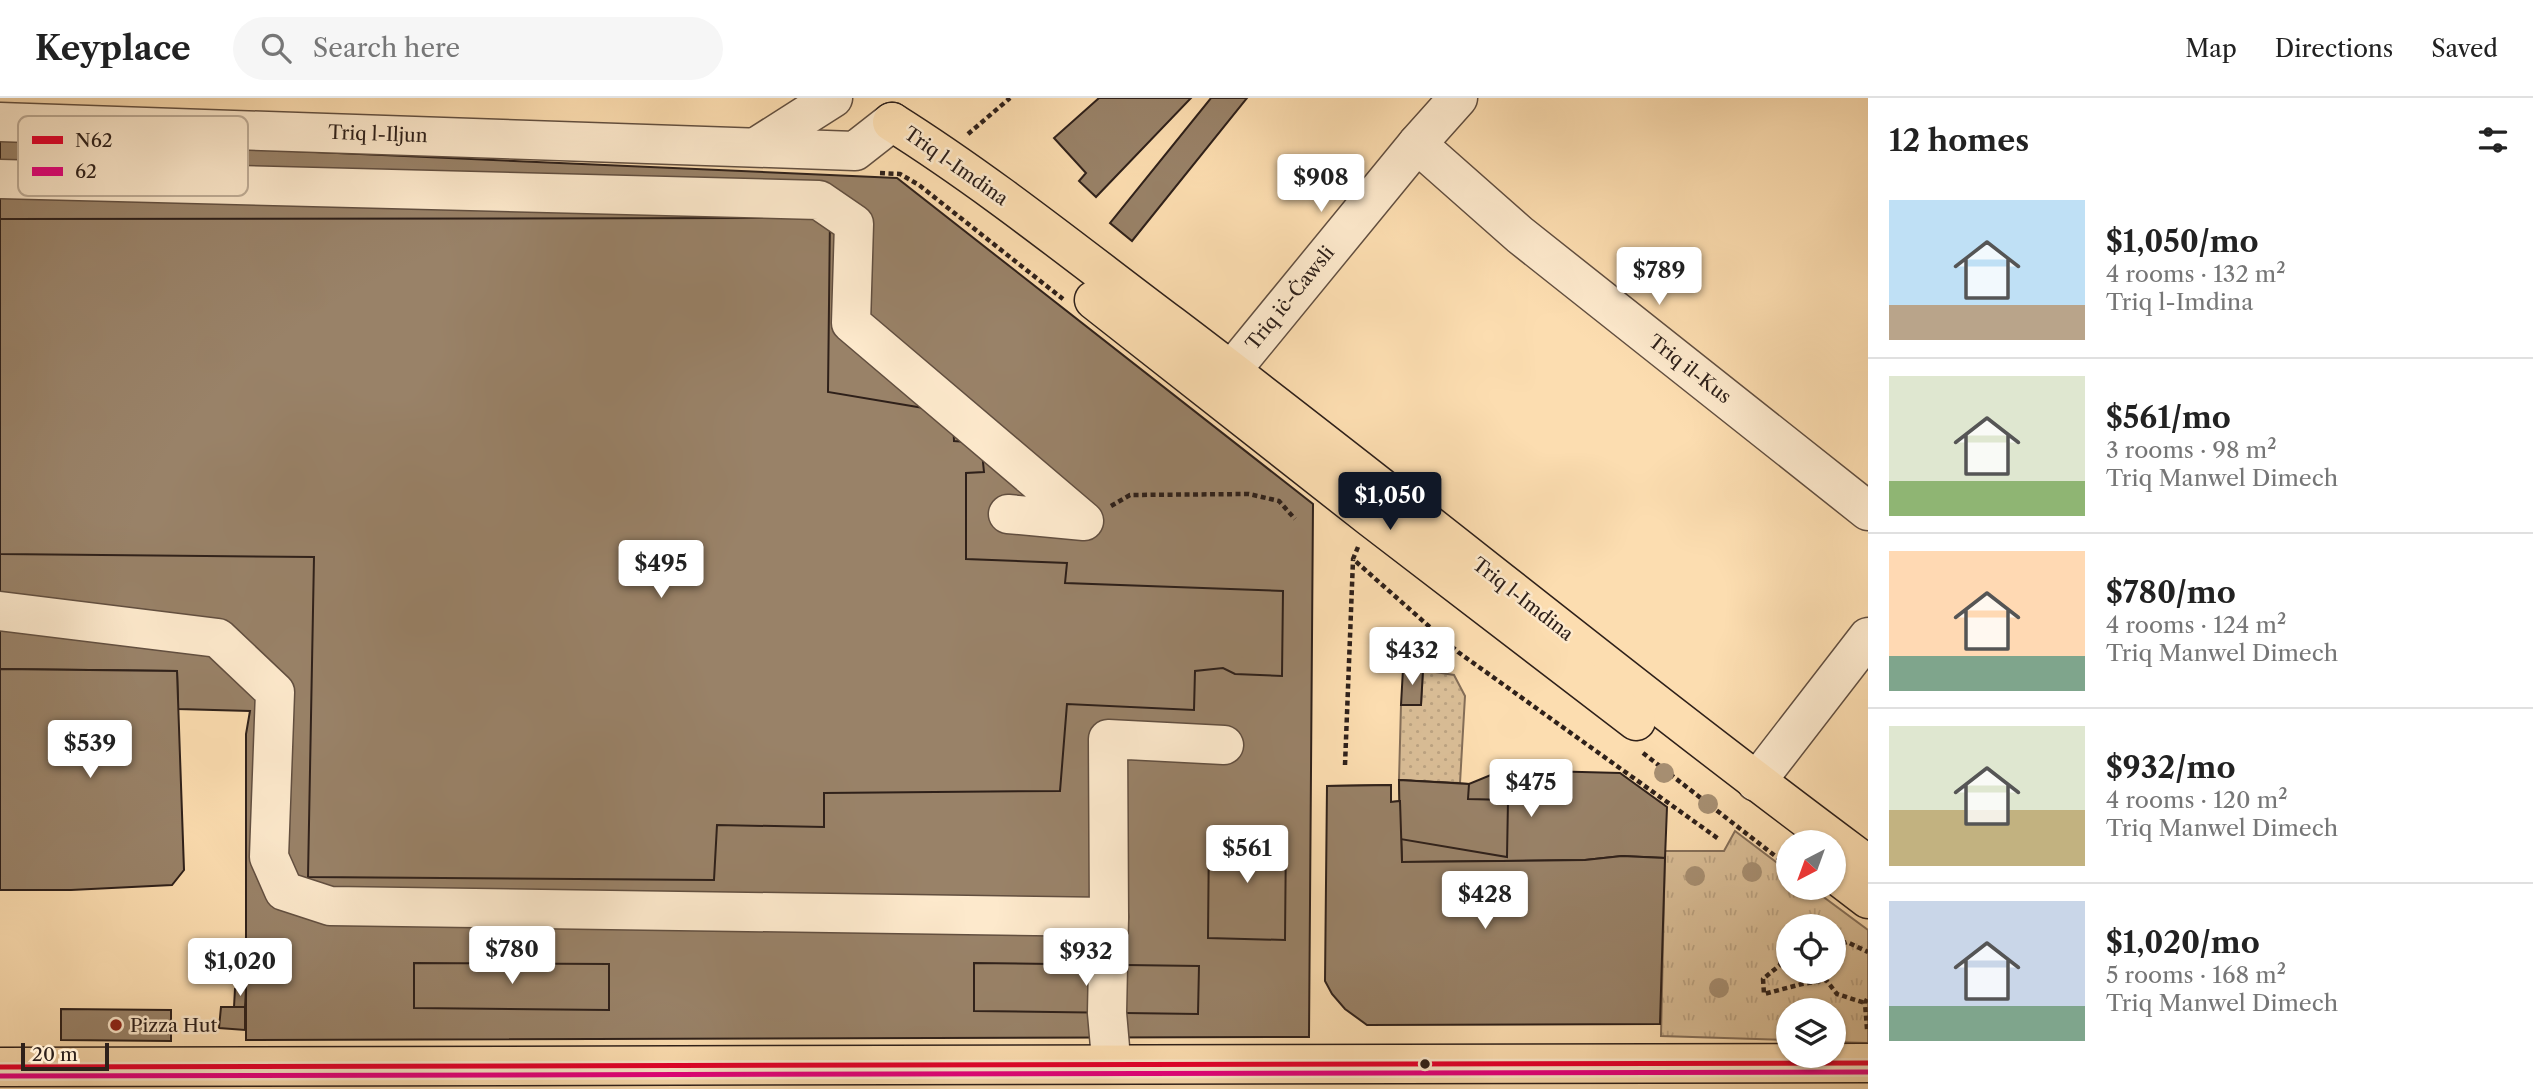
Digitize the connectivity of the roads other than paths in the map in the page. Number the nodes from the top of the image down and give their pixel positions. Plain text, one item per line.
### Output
1 (833, 98) edge
2 (1458, 98) edge
3 (882, 110) edge
4 (0, 122) edge
5 (18, 123) edge
6 (248, 130) edge
7 (1417, 144) junction
8 (756, 146) junction
9 (0, 180) edge
10 (18, 180) edge
11 (248, 186) edge
12 (1231, 371) junction
13 (1868, 511) edge
14 (1008, 514) dead end
15 (0, 611) edge
16 (1868, 636) edge
17 (1224, 745) dead end
18 (1756, 782) junction
19 (1777, 830) edge
20 (1868, 865) edge
21 (1846, 882) edge
22 (1868, 899) edge
23 (1109, 917) junction
24 (1868, 1063) edge
25 (1105, 1064) junction
26 (0, 1068) edge

1 - 8 street
2 - 7 street, Triq iċ-Ċawsli
3 - 8 street, Triq l-Iljun
3 - 12 main road, Triq l-Imdina
3 - 19 main road, Triq l-Imdina
4 - 5 street, Triq l-Iljun
6 - 8 street, Triq l-Iljun
7 - 12 street, Triq iċ-Ċawsli
7 - 13 street, Triq il-Kus
9 - 10 street
11 - 14 street
12 - 18 main road, Triq l-Imdina
15 - 23 street
16 - 18 street
17 - 23 street
18 - 20 main road, Triq l-Imdina
21 - 22 main road
23 - 25 street
24 - 25 main road
25 - 26 main road

